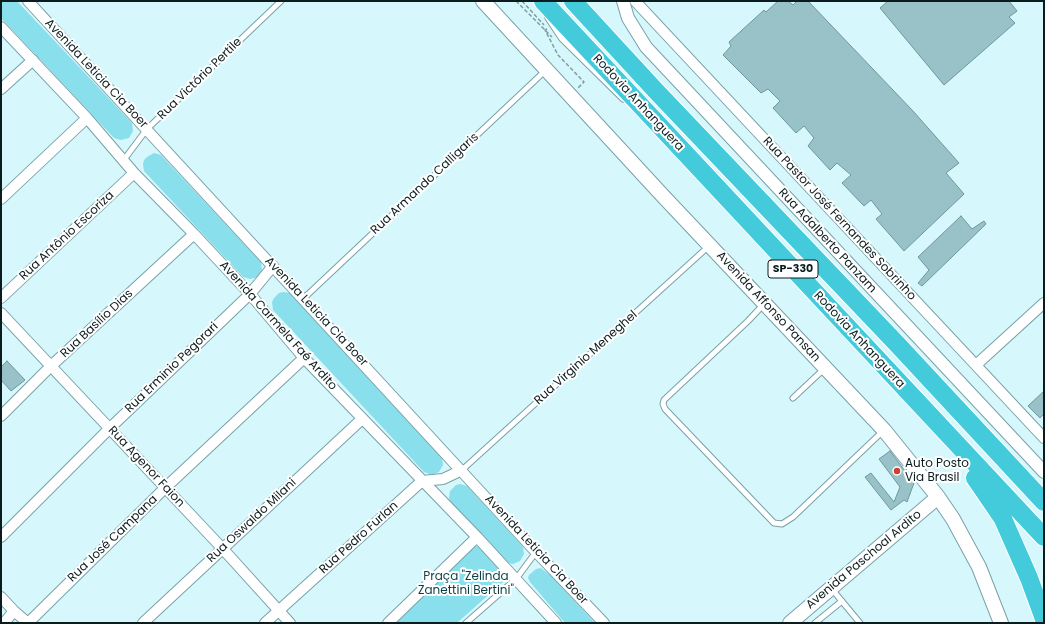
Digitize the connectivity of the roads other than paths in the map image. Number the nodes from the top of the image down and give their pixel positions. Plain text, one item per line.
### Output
1 (28, 1) edge
2 (281, 1) edge
3 (484, 1) edge
4 (488, 1) edge
5 (573, 1) edge
6 (587, 1) edge
7 (623, 1) edge
8 (635, 1) edge
9 (542, 7) edge
10 (498, 16) junction
11 (1, 27) edge
12 (33, 60) junction
13 (547, 69) junction
14 (1, 89) edge
15 (656, 91) junction
16 (627, 102) dead end
17 (637, 111) dead end
18 (87, 118) junction
19 (659, 125) junction
20 (147, 129) junction
21 (122, 161) junction
22 (134, 173) junction
23 (1, 199) edge
24 (194, 234) junction
25 (710, 245) junction
26 (273, 266) junction
27 (250, 294) junction
28 (1, 298) edge
29 (303, 299) junction
30 (765, 303) junction
31 (1044, 303) edge
32 (1, 313) edge
33 (304, 358) junction
34 (976, 365) junction
35 (51, 366) junction
36 (825, 368) junction
37 (793, 398) dead end
38 (1, 416) edge
39 (362, 420) junction
40 (110, 428) junction
41 (884, 430) junction
42 (1044, 438) edge
43 (959, 447) junction
44 (462, 470) junction
45 (1044, 472) edge
46 (422, 480) junction
47 (165, 488) junction
48 (938, 497) junction
49 (1044, 502) edge
50 (1, 537) edge
51 (477, 537) junction
52 (1044, 537) edge
53 (222, 548) junction
54 (536, 552) junction
55 (516, 579) junction
56 (831, 588) junction
57 (1, 597) edge
58 (842, 601) junction
59 (279, 610) junction
60 (14, 612) junction
61 (1044, 619) edge
62 (4, 623) edge
63 (28, 623) edge
64 (143, 623) edge
65 (265, 623) edge
66 (290, 623) edge
67 (388, 623) edge
68 (466, 623) edge
69 (556, 623) edge
70 (604, 623) edge
71 (790, 623) edge
72 (815, 623) edge
73 (860, 623) edge
74 (1001, 623) edge

1 - 20 street, Avenida Leticia Cia Boer
2 - 20 lane, Rua Victório Pertile
3 - 10 main road, Avenida Affonso Pansan
4 - 10 main road, Avenida Affonso Pansan
5 - 15 highway, Rodovia Anhanguera / SP-330
6 - 15 highway
7 - 45 street, Rua Adalberto Panzam
8 - 34 street, Rua Pastor José Fernandes Sobrinho
9 - 16 lane
9 - 19 highway, Rodovia Anhanguera / SP-330
10 - 13 main road, Avenida Affonso Pansan
11 - 12 street, Avenida Carmela Faé Ardito
12 - 14 street
12 - 18 street, Avenida Carmela Faé Ardito
13 - 25 main road, Avenida Affonso Pansan
13 - 29 lane, Rua Armando Calligaris
15 - 49 highway, Rodovia Anhanguera / SP-330
17 - 19 lane
18 - 21 street, Avenida Carmela Faé Ardito
18 - 23 street
19 - 43 highway, Rodovia Anhanguera / SP-330
20 - 21 lane, Rua Victório Pertile
20 - 26 street, Avenida Leticia Cia Boer
21 - 22 street, Avenida Carmela Faé Ardito
22 - 24 street, Avenida Carmela Faé Ardito
22 - 28 street, Rua Antônio Escoriza
24 - 27 street, Avenida Carmela Faé Ardito
24 - 35 street, Rua Basílio Dias
25 - 30 main road, Avenida Affonso Pansan
25 - 44 lane, Rua Virginio Meneghel
26 - 27 street, Rua Erminio Pegorari
26 - 29 street, Avenida Leticia Cia Boer
27 - 33 street, Avenida Carmela Faé Ardito
27 - 40 street, Rua Erminio Pegorari
29 - 44 street, Avenida Leticia Cia Boer
30 - 36 main road, Avenida Affonso Pansan
30 - 41 lane
31 - 34 street
32 - 35 street, Rua Agenor Faion
33 - 39 street, Avenida Carmela Faé Ardito
33 - 47 street, Rua José Campana
34 - 42 street, Rua Pastor José Fernandes Sobrinho
35 - 38 street, Rua Basílio Dias
35 - 40 street, Rua Agenor Faion
36 - 37 lane
36 - 41 main road, Avenida Affonso Pansan
39 - 46 street, Avenida Carmela Faé Ardito
39 - 53 street, Rua Oswaldo Milani
40 - 47 street, Rua Agenor Faion
40 - 50 street, Rua Erminio Pegorari
41 - 48 main road, Avenida Affonso Pansan
43 - 52 highway, Rodovia Anhanguera / SP-330
43 - 61 highway
44 - 46 street
44 - 54 street, Avenida Leticia Cia Boer
46 - 51 street, Avenida Carmela Faé Ardito
46 - 59 street, Rua Pedro Furlan
47 - 53 street, Rua Agenor Faion
47 - 63 street, Rua José Campana
48 - 56 main road, Avenida Paschoal Ardito
48 - 74 main road, Avenida Affonso Pansan
51 - 55 street, Avenida Carmela Faé Ardito
51 - 67 street
53 - 59 street, Rua Agenor Faion
53 - 64 street, Rua Oswaldo Milani
54 - 55 lane
54 - 70 street, Avenida Leticia Cia Boer
55 - 68 lane
55 - 69 street, Avenida Carmela Faé Ardito
56 - 58 lane
56 - 71 main road, Avenida Paschoal Ardito
57 - 60 street
58 - 72 lane
58 - 73 lane
59 - 65 street, Rua Pedro Furlan
59 - 66 street, Rua Agenor Faion
60 - 62 street
60 - 63 street

